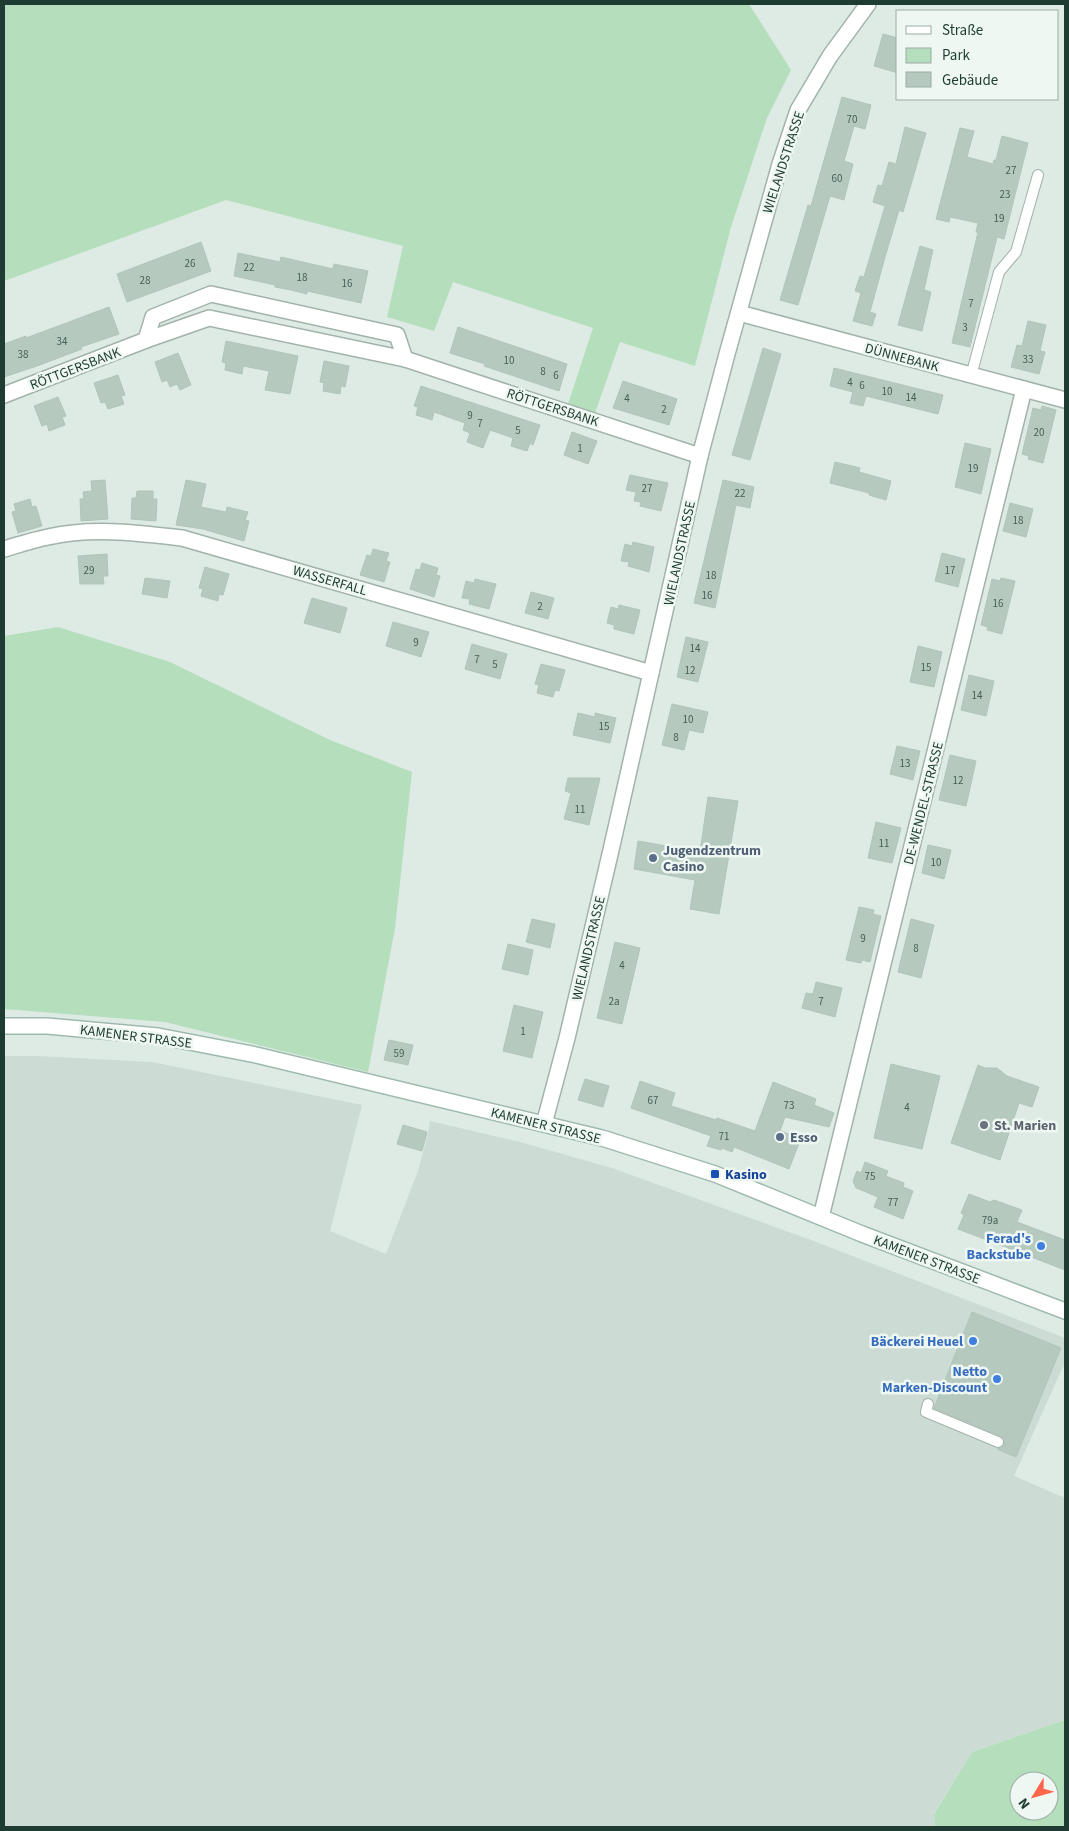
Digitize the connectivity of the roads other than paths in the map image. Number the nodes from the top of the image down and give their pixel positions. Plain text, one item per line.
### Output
1 (868, 4) edge
2 (1038, 175) dead end
3 (262, 304) junction
4 (281, 308) junction
5 (739, 313) junction
6 (309, 315) junction
7 (257, 327) junction
8 (275, 331) junction
9 (304, 337) junction
10 (146, 340) junction
11 (405, 359) junction
12 (971, 376) junction
13 (1024, 389) junction
14 (4, 395) edge
15 (1065, 400) edge
16 (700, 456) junction
17 (4, 549) edge
18 (652, 673) junction
19 (4, 1026) edge
20 (544, 1124) junction
21 (820, 1217) junction
22 (1065, 1311) edge
23 (928, 1404) dead end
24 (998, 1442) dead end

1 - 5 street, WIELANDSTRASSE
2 - 12 lane
3 - 4 street
3 - 7 street
3 - 10 street
4 - 6 street
4 - 8 street
5 - 12 street, DÜNNEBANK
5 - 16 street, WIELANDSTRASSE
6 - 9 street
6 - 11 street
7 - 8 street, RÖTTGERSBANK
7 - 10 street, RÖTTGERSBANK
8 - 9 street, RÖTTGERSBANK
9 - 11 street, RÖTTGERSBANK
10 - 14 street, RÖTTGERSBANK
11 - 16 street, RÖTTGERSBANK
12 - 13 street, DÜNNEBANK
13 - 15 street, DÜNNEBANK
13 - 21 street, DE-WENDEL-STRASSE
16 - 18 street, WIELANDSTRASSE
17 - 18 street, WASSERFALL
18 - 20 street, WIELANDSTRASSE
19 - 20 street, KAMENER STRASSE
20 - 21 street, KAMENER STRASSE
21 - 22 street, KAMENER STRASSE
23 - 24 lane

